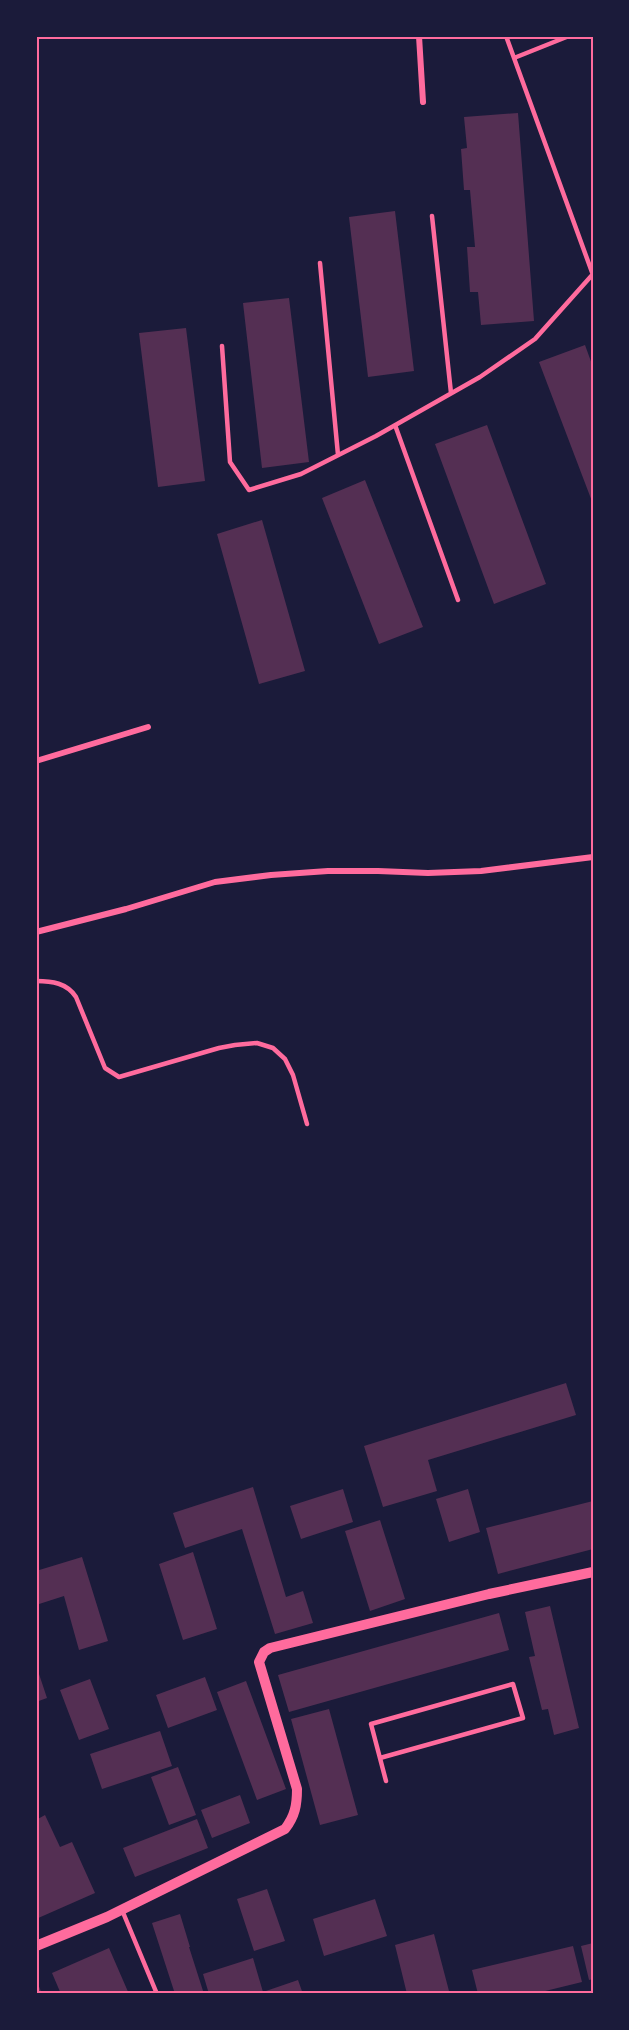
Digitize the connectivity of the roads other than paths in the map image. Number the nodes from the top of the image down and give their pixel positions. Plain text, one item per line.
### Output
1 (419, 36) edge
2 (506, 36) edge
3 (569, 36) edge
4 (514, 58) junction
5 (423, 102) dead end
6 (432, 216) dead end
7 (320, 263) dead end
8 (593, 274) edge
9 (222, 346) dead end
10 (451, 393) junction
11 (394, 425) junction
12 (338, 455) junction
13 (458, 600) dead end
14 (148, 727) dead end
15 (36, 761) edge
16 (593, 856) edge
17 (36, 932) edge
18 (36, 981) edge
19 (307, 1124) dead end
20 (593, 1572) edge
21 (380, 1758) junction
22 (386, 1781) dead end
23 (122, 1910) junction
24 (36, 1946) edge
25 (157, 1994) edge

1 - 5 street
2 - 4 lane
3 - 4 lane
4 - 8 lane
6 - 10 lane
7 - 12 lane
8 - 10 lane
9 - 12 lane
10 - 11 lane
11 - 12 lane
11 - 13 lane
14 - 15 street
16 - 17 street
18 - 19 lane
20 - 23 street
21 - 21 lane
21 - 22 lane
23 - 24 street
23 - 25 lane

